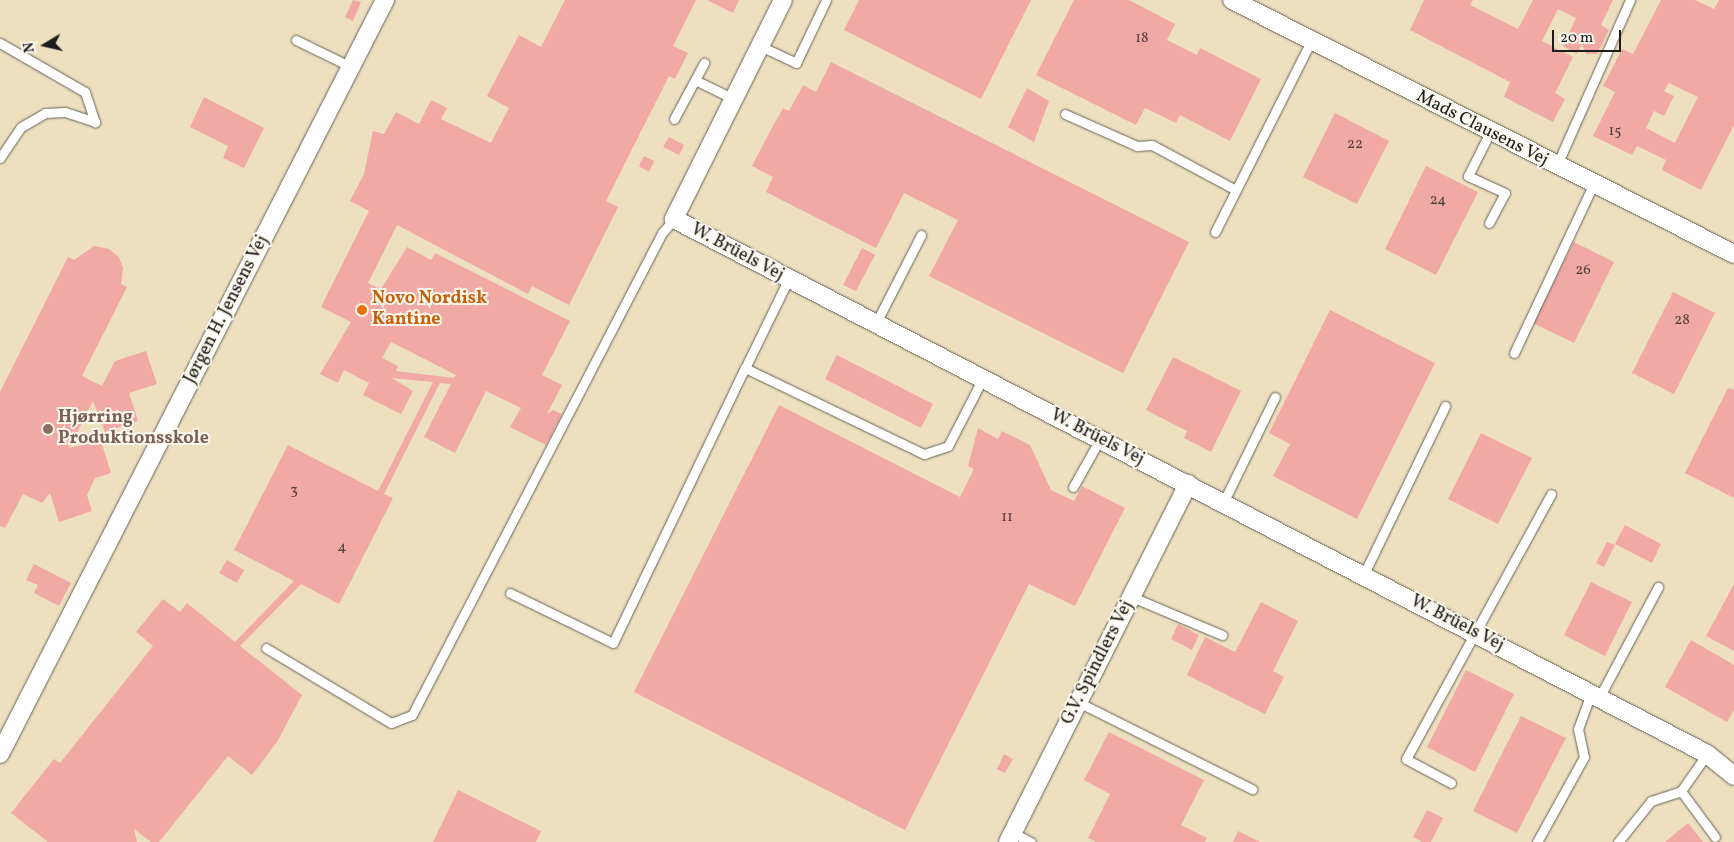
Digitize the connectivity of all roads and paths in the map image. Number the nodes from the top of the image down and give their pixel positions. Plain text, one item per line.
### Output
1 (385, 0) edge
2 (783, 0) edge
3 (826, 0) edge
4 (1232, 0) edge
5 (1630, 0) edge
6 (296, 40) dead end
7 (1311, 41) junction
8 (0, 43) edge
9 (760, 46) junction
10 (704, 63) dead end
11 (351, 67) junction
12 (695, 80) junction
13 (734, 99) junction
14 (1065, 114) dead end
15 (674, 120) dead end
16 (1489, 134) junction
17 (0, 158) edge
18 (1556, 167) junction
19 (1594, 183) junction
20 (1236, 190) junction
21 (674, 219) junction
22 (1489, 223) dead end
23 (1215, 232) dead end
24 (922, 236) dead end
25 (1734, 254) edge
26 (788, 280) junction
27 (876, 324) junction
28 (1514, 353) dead end
29 (745, 368) junction
30 (982, 378) junction
31 (1275, 397) dead end
32 (1446, 406) dead end
33 (1100, 439) junction
34 (1188, 484) junction
35 (1074, 487) dead end
36 (1551, 494) dead end
37 (1223, 503) junction
38 (1363, 576) junction
39 (1658, 587) dead end
40 (510, 593) dead end
41 (1132, 597) junction
42 (1222, 635) dead end
43 (1478, 635) junction
44 (266, 648) dead end
45 (1595, 696) junction
46 (1078, 702) junction
47 (0, 754) edge
48 (1707, 754) junction
49 (1734, 776) edge
50 (1451, 783) dead end
51 (1252, 789) dead end
52 (1681, 791) junction
53 (1011, 837) edge
54 (1715, 837) dead end
55 (1031, 842) edge
56 (1537, 842) edge
57 (1618, 842) edge

1 - 11 street, Jørgen H. Jensens Vej
2 - 9 street, W. Brüels Vej
3 - 9 lane
4 - 7 street, Mads Clausens Vej
5 - 18 lane
6 - 11 lane
7 - 16 street, Mads Clausens Vej
7 - 20 lane
8 - 17 lane
9 - 13 street, W. Brüels Vej
10 - 12 lane
11 - 47 street, Jørgen H. Jensens Vej
12 - 13 lane
12 - 15 lane
13 - 21 street, W. Brüels Vej
14 - 20 lane
16 - 18 street, Mads Clausens Vej
16 - 22 lane
18 - 19 street, Mads Clausens Vej
19 - 25 street, Mads Clausens Vej
19 - 28 lane
20 - 23 lane
21 - 26 street, W. Brüels Vej
21 - 44 lane
24 - 27 lane
26 - 27 street, W. Brüels Vej
26 - 29 lane
27 - 30 street, W. Brüels Vej
29 - 30 lane
29 - 40 lane
30 - 33 street, W. Brüels Vej
31 - 37 lane
32 - 38 lane
33 - 34 street, W. Brüels Vej
33 - 35 lane
34 - 37 street, W. Brüels Vej
34 - 41 street, G.V. Spindlers Vej
36 - 43 lane
37 - 38 street, W. Brüels Vej
38 - 43 street, W. Brüels Vej
39 - 45 lane
41 - 42 lane
41 - 46 street, G.V. Spindlers Vej
43 - 45 street, W. Brüels Vej
43 - 50 lane
45 - 48 street, W. Brüels Vej
45 - 56 lane
46 - 51 lane
46 - 53 street, G.V. Spindlers Vej
48 - 49 street, W. Brüels Vej
48 - 52 lane
52 - 54 lane
52 - 57 lane
53 - 55 lane

